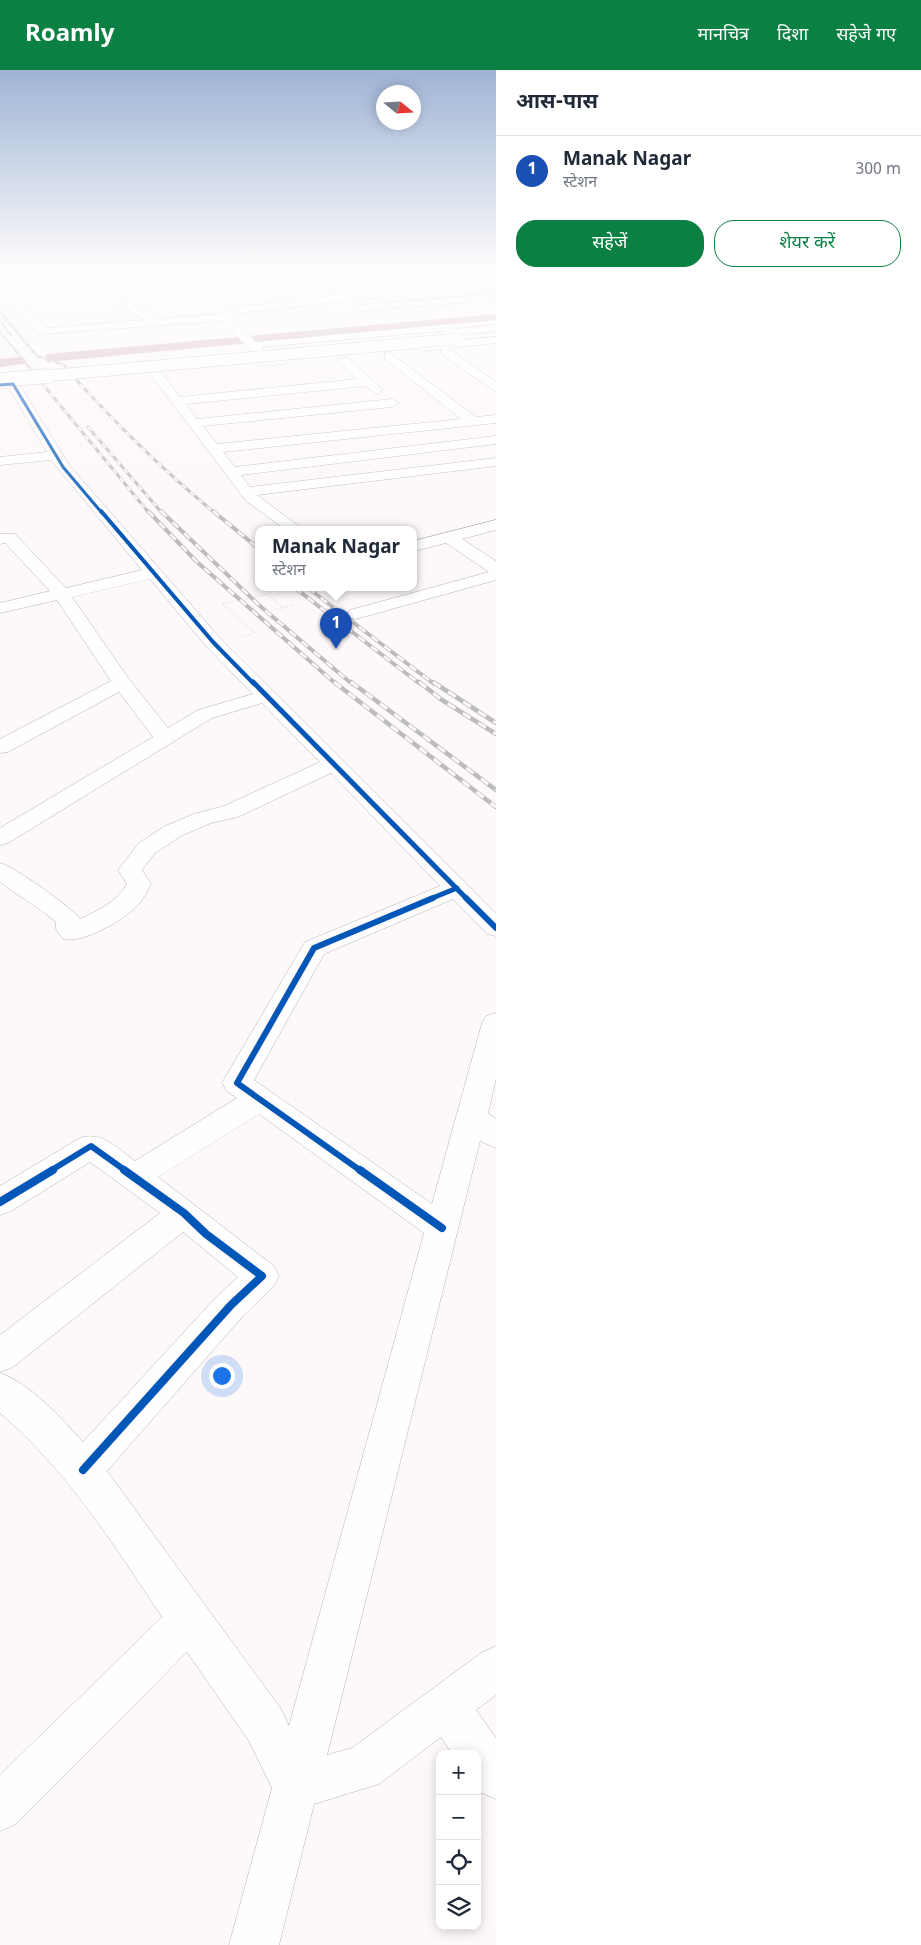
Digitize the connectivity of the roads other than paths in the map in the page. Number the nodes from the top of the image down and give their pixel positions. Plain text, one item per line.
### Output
1 (177, 356) edge
2 (262, 356) edge
3 (264, 356) edge
4 (317, 356) edge
5 (389, 356) dead end
6 (453, 356) edge
7 (268, 361) junction
8 (344, 361) dead end
9 (154, 371) junction
10 (0, 372) edge
11 (102, 375) dead end
12 (0, 380) edge
13 (368, 382) junction
14 (0, 385) edge
15 (496, 388) edge
16 (176, 401) junction
17 (399, 409) junction
18 (496, 419) edge
19 (474, 422) junction
20 (194, 423) junction
21 (420, 427) junction
22 (496, 440) edge
23 (214, 449) junction
24 (55, 454) junction
25 (0, 461) edge
26 (496, 462) edge
27 (231, 472) junction
28 (246, 492) junction
29 (496, 525) edge
30 (290, 526) edge
31 (3, 535) edge
32 (449, 537) junction
33 (417, 545) edge
34 (496, 569) edge
35 (153, 573) junction
36 (496, 575) edge
37 (60, 592) junction
38 (0, 608) edge
39 (356, 614) dead end
40 (122, 683) junction
41 (266, 696) junction
42 (164, 738) junction
43 (0, 747) edge
44 (333, 764) junction
45 (0, 838) edge
46 (0, 870) edge
47 (457, 888) junction
48 (496, 928) edge
49 (496, 1023) edge
50 (259, 1099) junction
51 (484, 1126) edge
52 (135, 1176) junction
53 (0, 1202) edge
54 (184, 1212) junction
55 (442, 1228) junction
56 (0, 1356) edge
57 (0, 1390) edge
58 (83, 1470) junction
59 (189, 1620) junction
60 (496, 1668) edge
61 (446, 1707) junction
62 (496, 1776) edge
63 (295, 1786) junction
64 (0, 1808) edge
65 (254, 1945) edge

1 - 10 main road
2 - 12 main road, bridge
3 - 7 main road
4 - 7 main road
5 - 19 main road
6 - 15 main road
7 - 9 main road
8 - 13 main road
9 - 11 main road
9 - 16 main road
13 - 16 main road
13 - 17 main road
14 - 24 main road
16 - 20 main road
17 - 20 main road
17 - 21 main road
18 - 19 main road
19 - 21 main road
20 - 23 main road
21 - 23 main road
22 - 27 main road
23 - 27 main road
24 - 25 main road
24 - 35 main road
26 - 28 main road
27 - 28 main road
28 - 30 main road
29 - 32 main road
31 - 37 main road
32 - 33 main road
32 - 34 main road
35 - 37 main road
35 - 41 main road
36 - 39 main road
37 - 38 main road
37 - 40 main road
40 - 42 main road
40 - 43 main road
41 - 42 main road
41 - 44 main road
42 - 45 main road
44 - 46 main road
44 - 47 main road
47 - 48 main road
47 - 50 main road
49 - 51 main road
50 - 52 main road
50 - 55 main road
51 - 55 main road
52 - 53 main road
52 - 54 main road
54 - 56 main road
54 - 58 main road
55 - 63 main road
57 - 58 main road
58 - 59 main road
59 - 63 main road
59 - 64 main road
60 - 61 main road
61 - 62 main road
61 - 63 main road
63 - 65 main road

